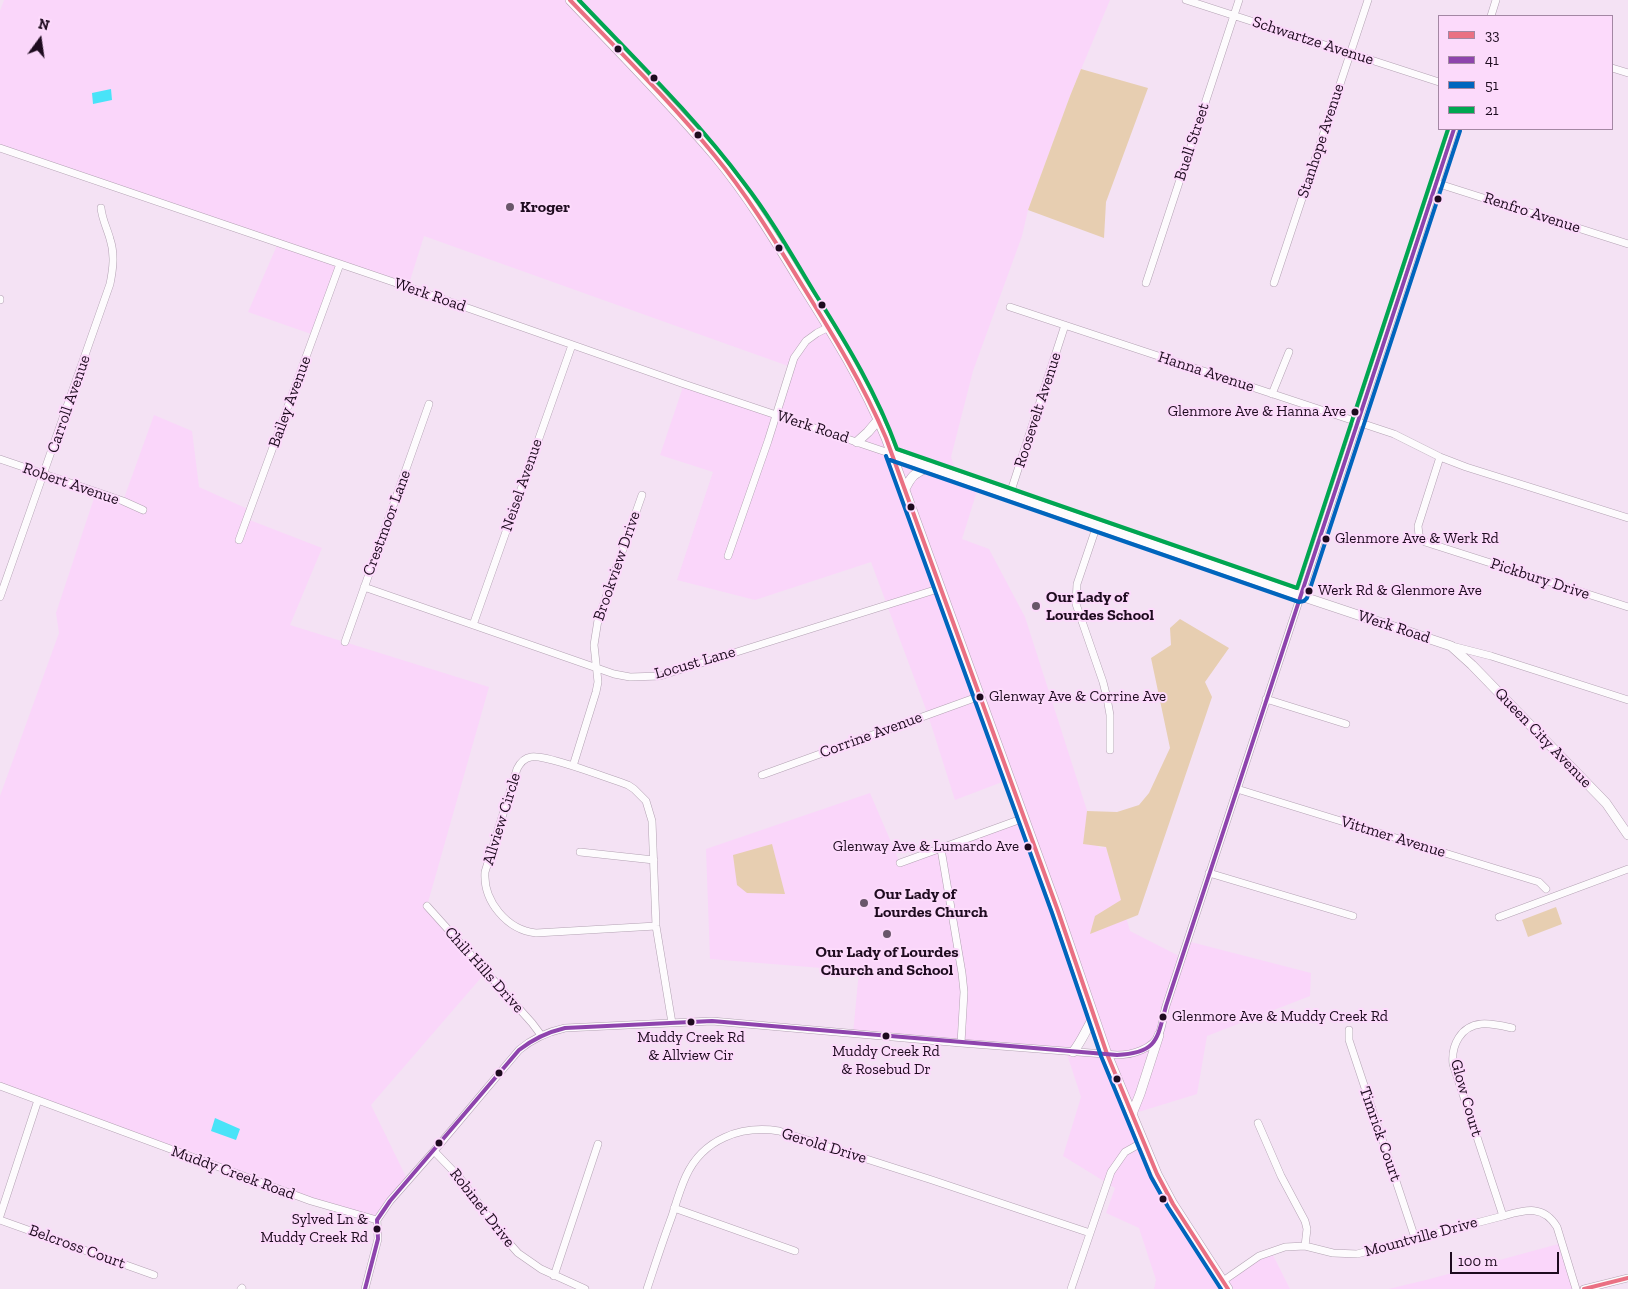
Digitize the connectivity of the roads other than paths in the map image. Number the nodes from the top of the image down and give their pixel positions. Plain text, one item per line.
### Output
1 (570, 0) edge
2 (1186, 0) edge
3 (1239, 0) edge
4 (1368, 0) edge
5 (1496, 0) edge
6 (1234, 15) junction
7 (1491, 15) edge
8 (1350, 53) junction
9 (1613, 68) edge
10 (1628, 73) edge
11 (1438, 82) edge
12 (1454, 130) edge
13 (0, 148) edge
14 (1436, 183) junction
15 (102, 208) dead end
16 (1628, 244) edge
17 (340, 264) junction
18 (1146, 283) dead end
19 (1274, 283) dead end
20 (1010, 307) dead end
21 (1065, 326) junction
22 (829, 327) junction
23 (572, 345) junction
24 (1289, 352) dead end
25 (1272, 394) junction
26 (429, 404) dead end
27 (776, 415) junction
28 (879, 419) junction
29 (1358, 422) junction
30 (856, 442) junction
31 (892, 454) junction
32 (1440, 457) junction
33 (0, 459) edge
34 (930, 466) junction
35 (44, 474) junction
36 (905, 489) junction
37 (1010, 494) junction
38 (642, 495) dead end
39 (142, 510) dead end
40 (1628, 518) edge
41 (1097, 525) junction
42 (239, 540) dead end
43 (728, 556) dead end
44 (364, 587) junction
45 (941, 588) junction
46 (1301, 596) junction
47 (0, 597) edge
48 (1628, 607) edge
49 (473, 626) junction
50 (345, 642) dead end
51 (1451, 646) junction
52 (596, 667) junction
53 (980, 696) junction
54 (1266, 699) junction
55 (1628, 700) edge
56 (1346, 724) dead end
57 (1110, 750) dead end
58 (573, 766) junction
59 (762, 774) dead end
60 (1237, 789) junction
61 (1024, 818) junction
62 (1628, 835) edge
63 (941, 849) junction
64 (580, 852) dead end
65 (654, 860) junction
66 (900, 863) dead end
67 (1628, 869) edge
68 (1209, 872) junction
69 (1546, 889) dead end
70 (427, 906) dead end
71 (1352, 916) dead end
72 (1499, 917) dead end
73 (656, 926) junction
74 (1094, 1017) junction
75 (672, 1023) junction
76 (1512, 1028) dead end
77 (1349, 1030) dead end
78 (541, 1035) junction
79 (1159, 1035) junction
80 (961, 1043) junction
81 (1073, 1052) junction
82 (1107, 1054) junction
83 (0, 1086) edge
84 (38, 1100) junction
85 (1132, 1114) junction
86 (1258, 1123) dead end
87 (1143, 1142) junction
88 (598, 1144) dead end
89 (434, 1152) junction
90 (674, 1208) junction
91 (0, 1216) edge
92 (1503, 1216) junction
93 (0, 1220) edge
94 (376, 1220) junction
95 (1090, 1233) junction
96 (1415, 1238) junction
97 (1305, 1246) junction
98 (795, 1251) dead end
99 (154, 1275) dead end
100 (554, 1276) junction
101 (1628, 1278) edge
102 (1225, 1285) edge
103 (365, 1289) edge
104 (585, 1289) edge
105 (647, 1289) edge
106 (1071, 1289) edge
107 (1576, 1289) edge
108 (1584, 1289) edge

1 - 22 main road
2 - 6 street, Schwartze Avenue
3 - 6 street, Buell Street
4 - 8 street, Stanhope Avenue
5 - 7 street
6 - 8 street, Schwartze Avenue
6 - 18 street, Buell Street
8 - 11 street, Schwartze Avenue
8 - 19 street, Stanhope Avenue
9 - 10 street
12 - 14 street
13 - 17 street, Werk Road
14 - 16 street, Renfro Avenue
14 - 29 street
15 - 35 street, Carroll Avenue
17 - 23 street, Werk Road
17 - 42 street, Bailey Avenue
20 - 21 street, Hanna Avenue
21 - 25 street, Hanna Avenue
21 - 37 street, Roosevelt Avenue
22 - 27 street
22 - 28 main road
23 - 27 street, Werk Road
23 - 49 street, Neisel Avenue
24 - 25 street
25 - 29 street, Hanna Avenue
26 - 44 street, Crestmoor Lane
27 - 30 street, Werk Road
27 - 43 street
28 - 30 main road
28 - 31 main road
29 - 32 street, Hanna Avenue
29 - 46 street
30 - 31 street, Werk Road
31 - 34 main road, Werk Road
31 - 36 main road
32 - 40 street, Hanna Avenue
32 - 48 street, Pickbury Drive
33 - 35 street, Robert Avenue
34 - 36 main road
34 - 37 main road, Werk Road
35 - 39 street, Robert Avenue
35 - 47 street, Carroll Avenue
36 - 45 main road
37 - 41 main road, Werk Road
38 - 52 street, Brookview Drive
41 - 46 main road, Werk Road
41 - 57 street
44 - 49 street, Locust Lane
44 - 50 street, Crestmoor Lane
45 - 52 street, Locust Lane
45 - 53 main road
46 - 51 main road, Werk Road
46 - 54 street
49 - 52 street, Locust Lane
51 - 55 street, Werk Road
51 - 62 main road, Queen City Avenue
52 - 58 street, Brookview Drive
53 - 59 street, Corrine Avenue
53 - 61 main road
54 - 56 street
54 - 60 street
58 - 65 street, Allview Circle
58 - 73 street, Allview Circle
60 - 68 street
60 - 69 street, Vittmer Avenue
61 - 63 street
61 - 74 main road
63 - 66 street
63 - 80 street
64 - 65 street
65 - 73 street, Allview Circle
67 - 72 street
68 - 71 street
68 - 79 street
70 - 78 street, Chili Hills Drive
73 - 75 street, Allview Circle
74 - 81 main road
74 - 82 main road
75 - 78 street
75 - 80 street
76 - 92 street, Glow Court
77 - 96 street, Timrick Court
78 - 89 street
79 - 82 street
79 - 85 main road
80 - 81 street
81 - 82 street
82 - 85 main road
83 - 84 street, Muddy Creek Road
84 - 91 street
84 - 94 street, Muddy Creek Road
85 - 87 main road
86 - 97 street
87 - 95 street
87 - 102 main road
88 - 100 street
89 - 94 street
89 - 100 street, Robinet Drive
90 - 95 street, Gerold Drive
90 - 98 street
90 - 105 street, Gerold Drive
92 - 96 street, Mountville Drive
92 - 107 street, Mountville Drive
93 - 99 street, Belcross Court
94 - 103 street
95 - 106 street
96 - 97 street, Mountville Drive
97 - 102 street, Mountville Drive
100 - 104 street, Robinet Drive
101 - 108 street

